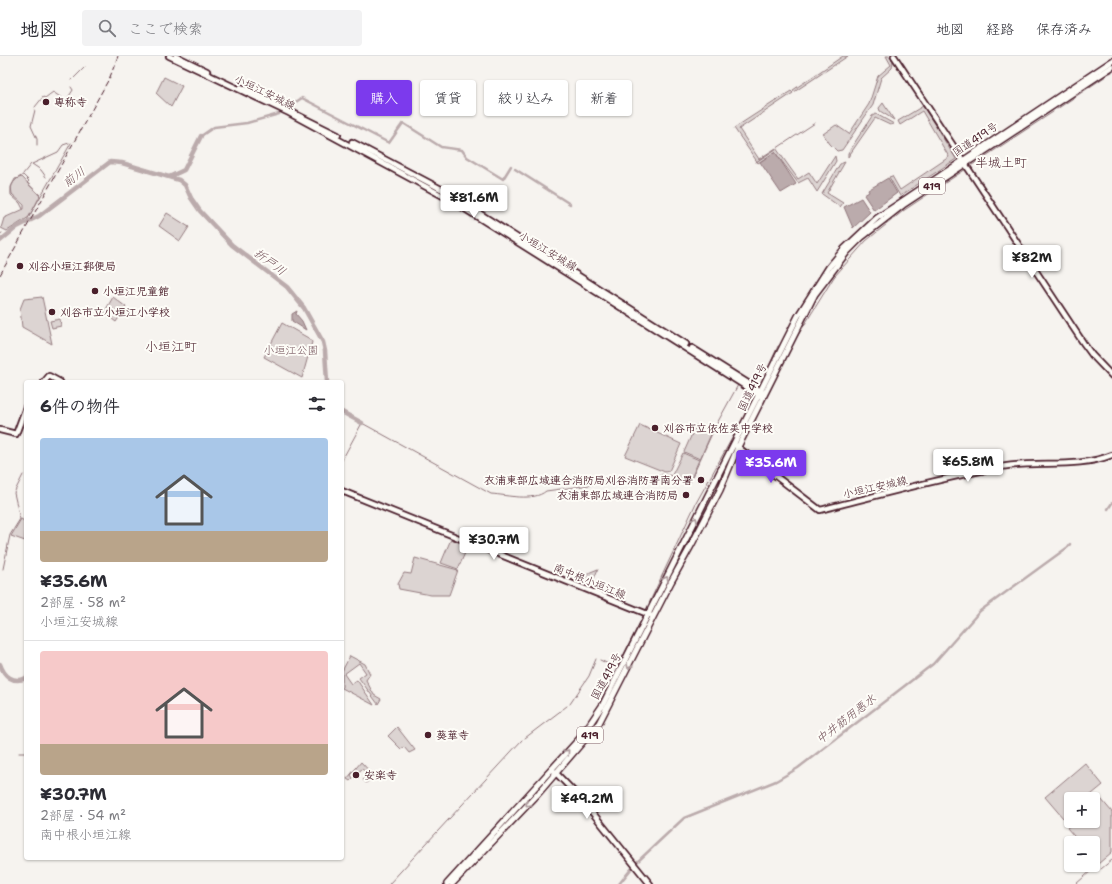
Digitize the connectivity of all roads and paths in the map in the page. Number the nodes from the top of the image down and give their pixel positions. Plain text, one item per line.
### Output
1 (168, 56) edge
2 (176, 56) edge
3 (894, 56) edge
4 (1112, 61) edge
5 (1112, 67) edge
6 (966, 165) junction
7 (1112, 376) edge
8 (46, 380) edge
9 (56, 380) edge
10 (762, 394) junction
11 (24, 412) edge
12 (0, 430) edge
13 (736, 446) junction
14 (1112, 455) edge
15 (344, 492) edge
16 (651, 615) junction
17 (552, 769) junction
18 (556, 773) junction
19 (447, 884) edge
20 (452, 884) edge
21 (650, 884) edge

1 - 10 main road, 小垣江安城線
2 - 10 main road, 小垣江安城線
3 - 6 main road
4 - 6 highway, 国道419号 / 419
5 - 6 highway, 国道419号 / 419
6 - 7 main road
6 - 10 highway, 国道419号 / 419
8 - 9 main road
10 - 13 highway, 国道419号 / 419
11 - 12 main road
13 - 14 main road, 小垣江安城線
16 -> 13 highway, 国道419号 / 419
13 - 16 highway, 国道419号 / 419
15 - 16 main road, 南中根小垣江線
17 -> 16 highway, 国道419号 / 419
16 -> 18 highway, 国道419号 / 419
17 - 18 main road
17 - 19 highway, 国道419号 / 419
18 -> 20 highway, 国道419号 / 419
18 - 21 main road

